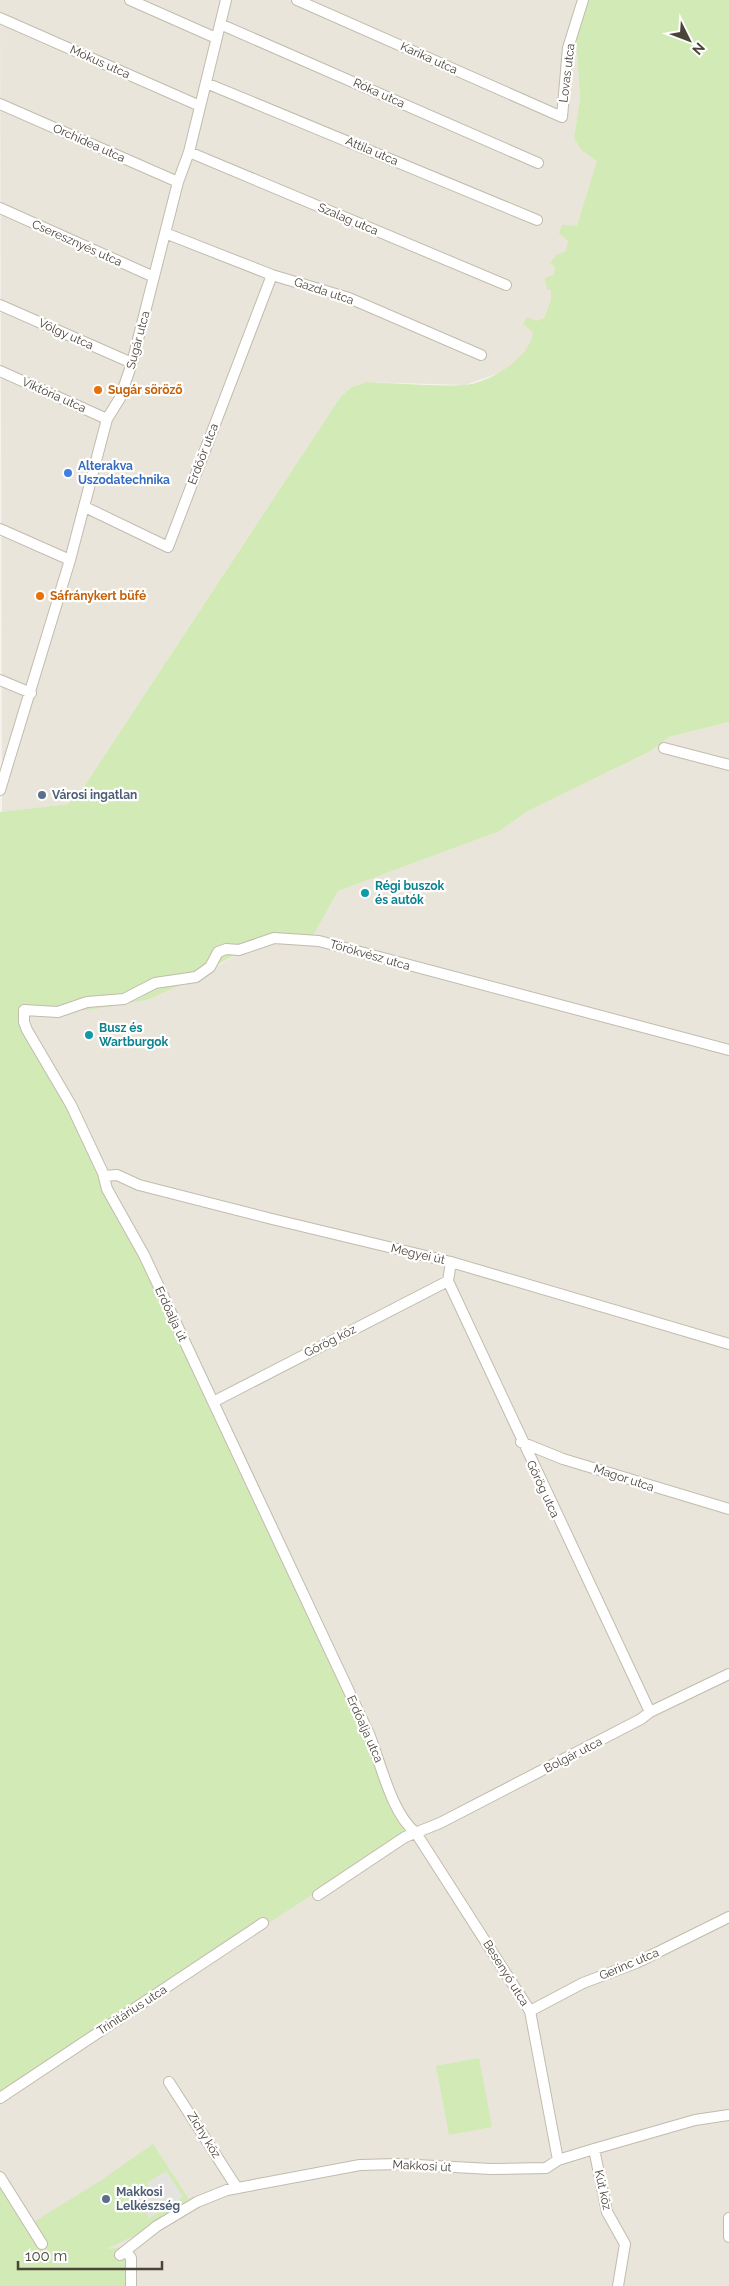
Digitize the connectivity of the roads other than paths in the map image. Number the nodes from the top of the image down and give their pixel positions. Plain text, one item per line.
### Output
1 (130, 0) edge
2 (226, 0) edge
3 (297, 0) edge
4 (583, 0) edge
5 (0, 18) edge
6 (220, 24) junction
7 (216, 38) junction
8 (206, 83) junction
9 (0, 104) edge
10 (200, 106) junction
11 (562, 117) joint
12 (189, 152) junction
13 (538, 163) dead end
14 (178, 182) junction
15 (0, 208) edge
16 (537, 220) dead end
17 (165, 234) junction
18 (272, 275) junction
19 (154, 277) junction
20 (506, 285) dead end
21 (0, 304) edge
22 (481, 355) dead end
23 (132, 363) junction
24 (0, 371) edge
25 (107, 419) junction
26 (84, 507) junction
27 (0, 530) edge
28 (70, 560) junction
29 (0, 680) edge
30 (31, 693) junction
31 (664, 748) dead end
32 (729, 765) edge
33 (0, 790) edge
34 (24, 1010) joint
35 (729, 1050) edge
36 (104, 1176) junction
37 (451, 1262) junction
38 (448, 1281) junction
39 (729, 1344) edge
40 (213, 1402) junction
41 (522, 1442) junction
42 (729, 1509) edge
43 (316, 1622) joint
44 (729, 1674) edge
45 (650, 1712) junction
46 (416, 1833) junction
47 (318, 1895) dead end
48 (729, 1917) edge
49 (263, 1923) dead end
50 (530, 2011) junction
51 (170, 2082) dead end
52 (0, 2098) edge
53 (729, 2115) edge
54 (594, 2149) junction
55 (558, 2160) junction
56 (0, 2177) edge
57 (237, 2188) junction
58 (729, 2218) edge
59 (729, 2237) edge
60 (42, 2244) dead end
61 (131, 2286) edge
62 (618, 2286) edge

1 - 7 street
2 - 6 street, Sugár utca
3 - 11 street, Karika utca
4 - 11 street, Lovas utca
5 - 10 street, Mókus utca
6 - 7 street, Sugár utca
6 - 13 street, Róka utca
7 - 8 street, Sugár utca
8 - 10 street, Sugár utca
8 - 16 street, Attila utca
9 - 14 street, Orchidea utca
10 - 12 street, Sugár utca
12 - 14 street, Sugár utca
12 - 20 street, Szalag utca
14 - 17 street, Sugár utca
15 - 19 street, Cseresznyés utca
17 - 18 street, Gazda utca
17 - 19 street, Sugár utca
18 - 22 street, Gazda utca
18 - 26 street, Erdőőr utca
19 - 23 street, Sugár utca
21 - 23 street, Völgy utca
23 - 25 street, Sugár utca
24 - 25 street, Viktória utca
25 - 26 street, Sugár utca
26 - 28 street, Sugár utca
27 - 28 street
28 - 30 street, Sugár utca
29 - 30 street
30 - 33 street, Sugár utca
31 - 32 street
34 - 35 street, Törökvész utca
34 - 36 street, Erdőalja út
36 - 37 street, Megyei út
36 - 40 street, Erdőalja út
37 - 38 street
37 - 39 street, Megyei út
38 - 40 street, Görög köz
38 - 41 street, Görög utca
40 - 43 street, Erdőalja út
41 - 42 street, Magor utca
41 - 45 street, Görög utca
43 - 46 street, Erdőalja utca
44 - 45 street, Bolgár utca
45 - 46 street, Bolgár utca
46 - 47 street
46 - 50 street, Besenyő utca
48 - 50 street, Gerinc utca
49 - 52 street, Trinitárius utca
50 - 55 street, Besenyő utca
51 - 57 street, Zichy köz
53 - 54 street, Makkosi út
54 - 55 street, Makkosi út
54 - 62 street, Kút köz
55 - 57 street, Makkosi út
56 - 60 street
57 - 61 street, Makkosi út
58 - 59 street

